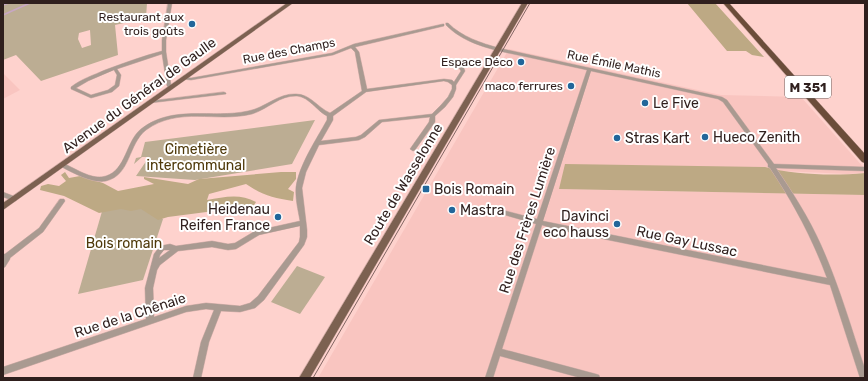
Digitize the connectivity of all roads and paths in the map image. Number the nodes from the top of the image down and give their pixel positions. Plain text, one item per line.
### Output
1 (170, 3) edge
2 (290, 3) edge
3 (525, 3) edge
4 (720, 3) edge
5 (726, 3) edge
6 (732, 3) edge
7 (735, 3) edge
8 (445, 24) joint
9 (751, 25) junction
10 (352, 47) junction
11 (498, 49) junction
12 (164, 52) junction
13 (457, 66) dead end
14 (782, 66) junction
15 (114, 69) junction
16 (589, 70) junction
17 (184, 78) junction
18 (454, 85) junction
19 (171, 87) junction
20 (365, 91) junction
21 (224, 93) dead end
22 (150, 102) junction
23 (330, 115) junction
24 (433, 115) junction
25 (318, 143) junction
26 (413, 149) dead end
27 (865, 150) edge
28 (865, 160) edge
29 (62, 165) junction
30 (770, 166) junction
31 (865, 169) edge
32 (3, 194) edge
33 (14, 199) junction
34 (62, 201) dead end
35 (3, 207) edge
36 (491, 209) dead end
37 (540, 223) junction
38 (302, 224) junction
39 (5, 256) edge
40 (3, 265) edge
41 (831, 282) junction
42 (218, 308) junction
43 (150, 321) junction
44 (497, 352) junction
45 (3, 371) edge
46 (197, 378) edge
47 (304, 378) edge
48 (489, 378) edge
49 (596, 378) edge
50 (864, 378) edge

1 - 12 street
2 - 17 main road, Avenue du Général de Gaulle
3 - 11 main road, Route de Wasselonne
4 - 14 highway
5 - 14 highway, M 351
6 - 9 highway, M 351
7 - 9 highway
8 - 10 street, Rue des Champs
8 - 11 street, Rue Émile Mathis
9 - 27 highway, M 351
10 - 17 street, Rue des Champs
10 - 20 street
11 - 16 street, Rue Émile Mathis
11 - 47 main road, Route de Wasselonne
12 - 15 street
12 - 19 street
13 - 18 street
14 - 28 highway, M 351
15 - 15 street
16 - 30 street, Rue Émile Mathis
16 - 37 street, Rue des Frères Lumière
17 - 19 main road, Avenue du Général de Gaulle
18 - 20 street
18 - 24 street
19 - 22 main road, Avenue du Général de Gaulle
20 - 23 street
21 - 22 street
22 - 29 main road, Avenue du Général de Gaulle
23 - 25 street, Rue de la Chênaie
23 - 29 street
24 - 25 street
24 - 26 street
25 - 38 street, Rue de la Chênaie
29 - 33 main road, Avenue du Général de Gaulle
30 - 31 street
30 - 41 street
32 - 33 street
33 - 35 main road, Avenue du Général de Gaulle
34 - 39 street
36 - 37 street, Rue Gay Lussac
37 - 41 street, Rue Gay Lussac
37 - 44 street, Rue des Frères Lumière
38 - 42 street, Rue de la Chênaie
38 - 43 street
39 - 40 street
41 - 50 street
42 - 43 street, Rue de la Chênaie
42 - 46 street
43 - 45 street, Rue de la Chênaie
44 - 48 street, Rue des Frères Lumière
44 - 49 street

